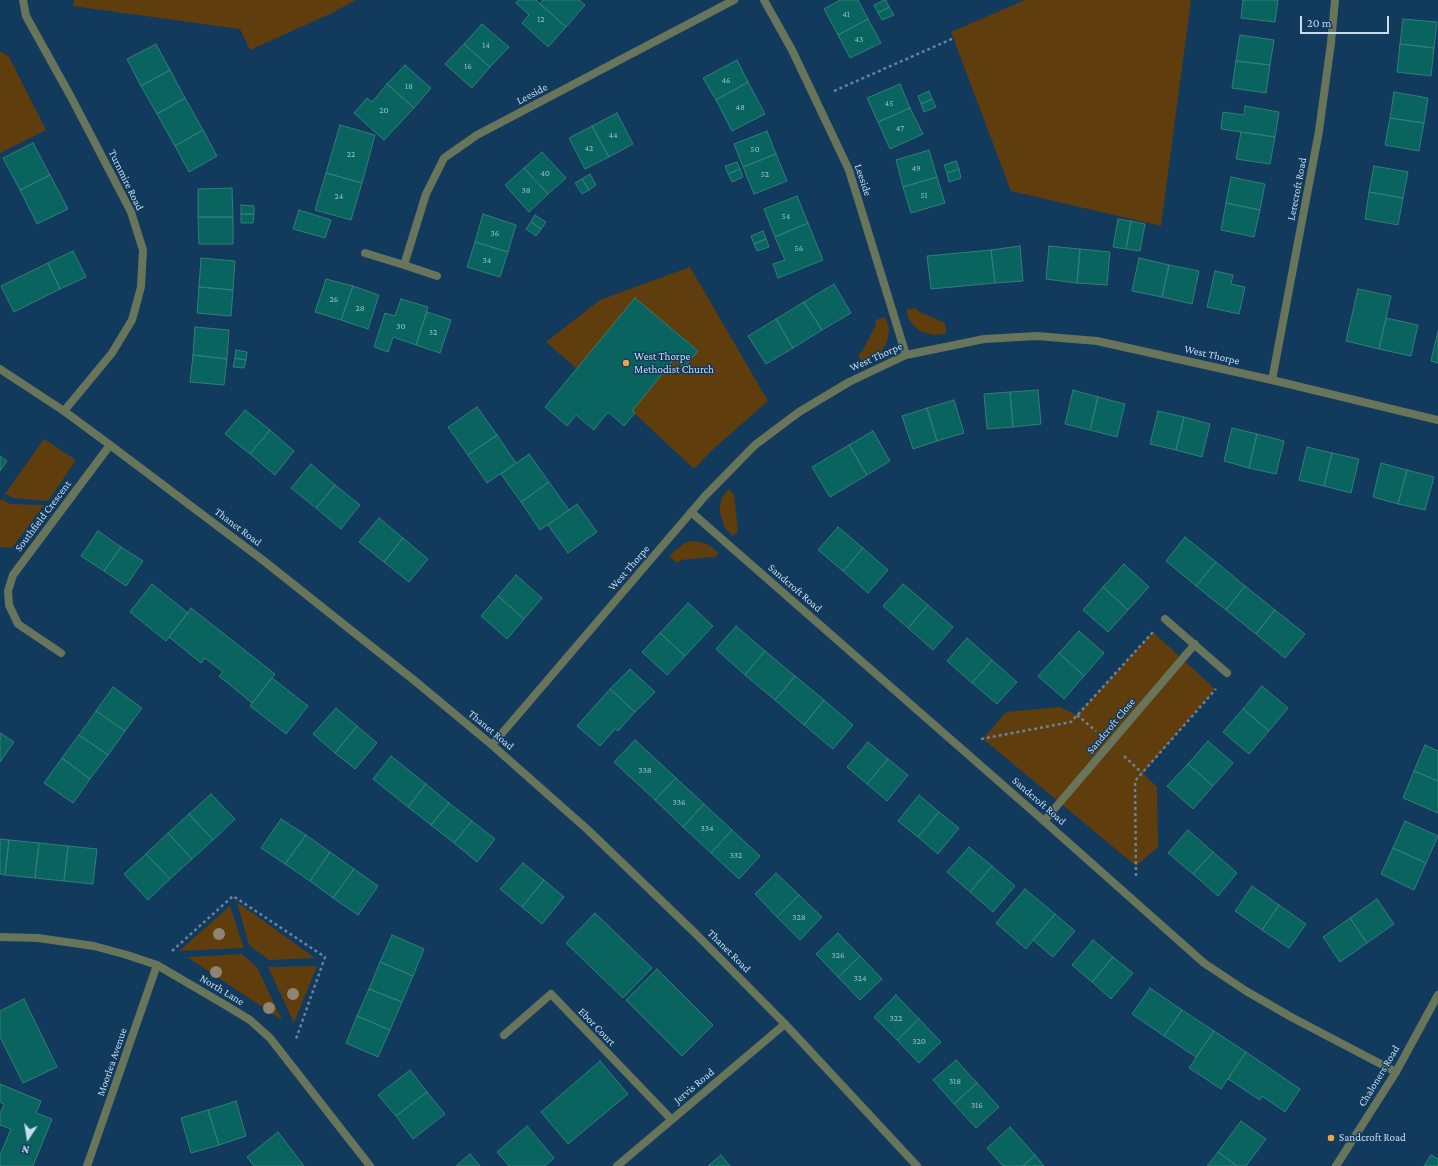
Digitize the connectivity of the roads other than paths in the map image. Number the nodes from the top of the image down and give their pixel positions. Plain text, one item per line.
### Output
1 (23, 0) edge
2 (734, 0) edge
3 (764, 0) edge
4 (1335, 0) edge
5 (365, 253) dead end
6 (404, 265) junction
7 (436, 276) dead end
8 (906, 355) junction
9 (0, 369) edge
10 (1272, 380) junction
11 (64, 411) junction
12 (1438, 420) edge
13 (110, 445) junction
14 (691, 512) junction
15 (1165, 619) road end
16 (1194, 644) junction
17 (61, 654) dead end
18 (1227, 673) road end
19 (492, 745) junction
20 (1044, 821) junction
21 (0, 937) edge
22 (157, 965) junction
23 (1438, 995) edge
24 (785, 1024) junction
25 (504, 1035) dead end
26 (1396, 1072) junction
27 (672, 1120) junction
28 (87, 1166) edge
29 (370, 1166) edge
30 (617, 1166) edge
31 (917, 1166) edge
32 (1336, 1166) edge

1 - 11 street, Turnmire Road
2 - 6 street, Leeside
3 - 8 street, Leeside
4 - 10 street, Lerecroft Road
5 - 6 street
6 - 7 street
8 - 10 street, West Thorpe
8 - 14 street, West Thorpe
9 - 11 street, Thanet Road
10 - 12 street, West Thorpe
11 - 13 street, Thanet Road
13 - 17 street, Southfield Crescent
13 - 19 street, Thanet Road
14 - 19 street, West Thorpe
14 - 20 street, Sandcroft Road
15 - 16 street
16 - 18 street
16 - 20 street, Sandcroft Close
19 - 24 street, Thanet Road
20 - 26 street, Sandcroft Road
21 - 22 street, North Lane
22 - 28 street, Moorlea Avenue
22 - 29 street, North Lane
23 - 26 street, Chaloners Road
24 - 27 street, Jervis Road
24 - 31 street, Thanet Road
25 - 27 street, Ebor Court
26 - 32 street, Chaloners Road
27 - 30 street, Jervis Road

